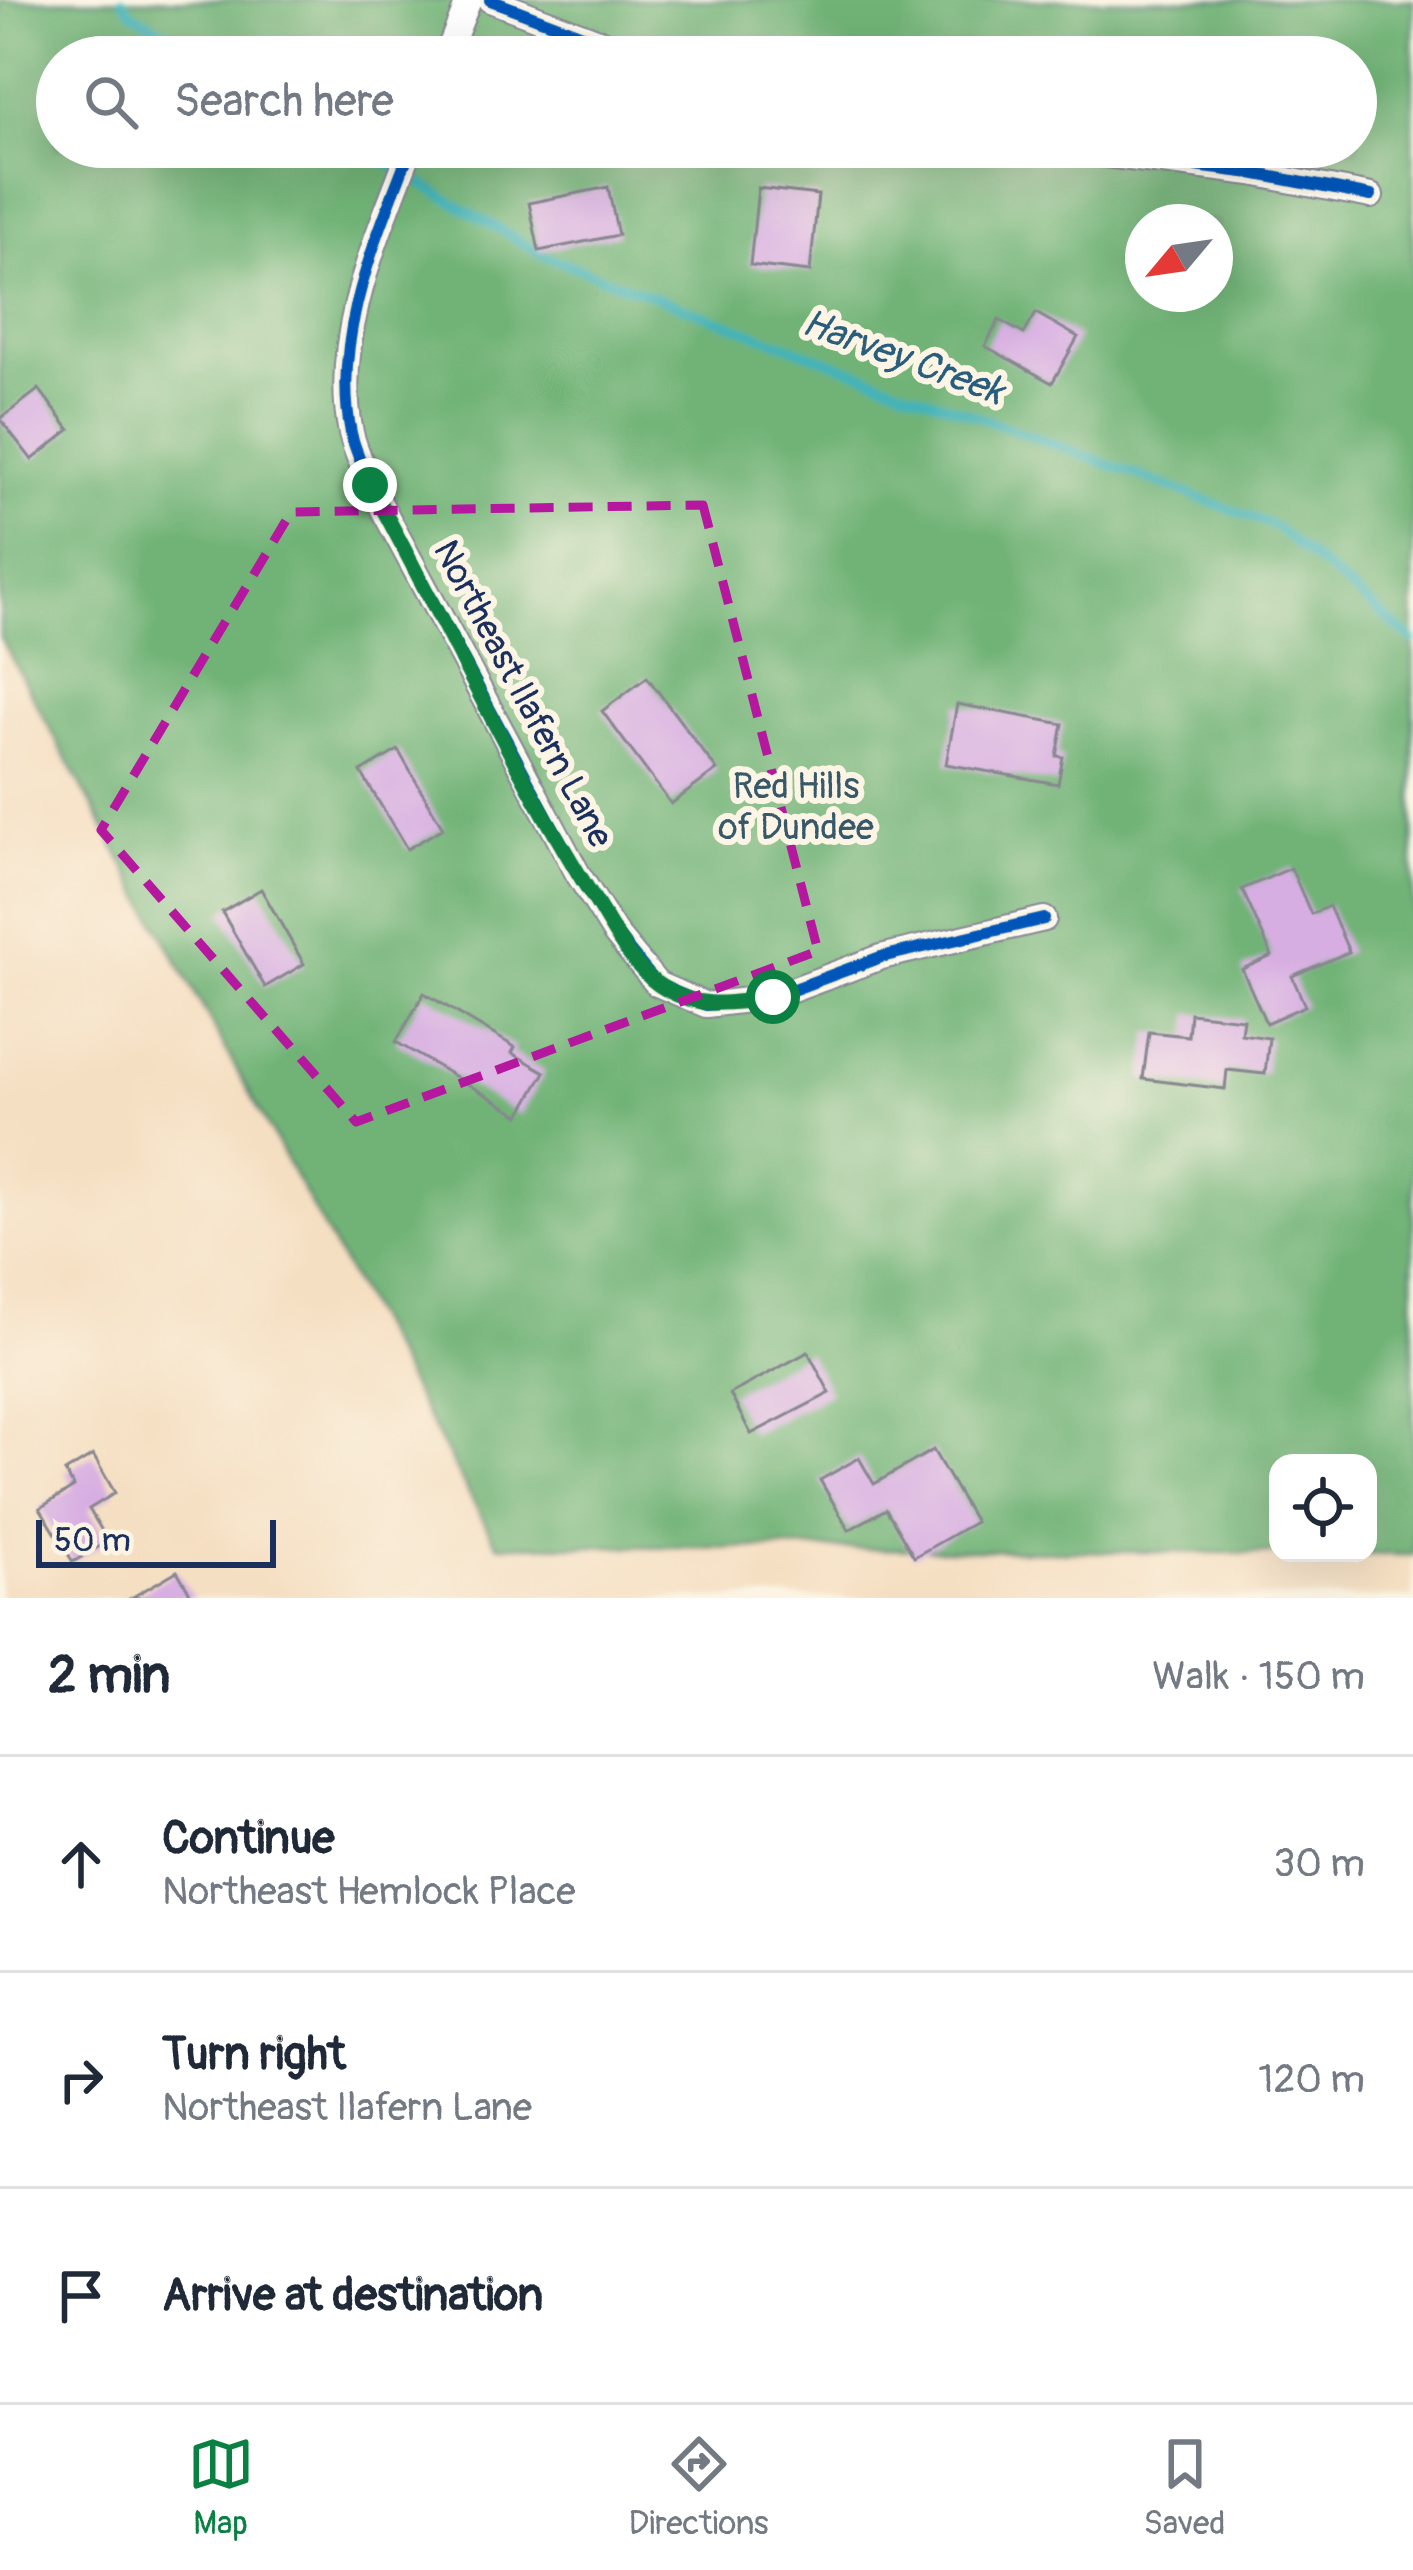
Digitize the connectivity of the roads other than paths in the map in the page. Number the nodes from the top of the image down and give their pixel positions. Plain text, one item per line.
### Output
1 (469, 0) edge
2 (490, 0) edge
3 (454, 36) edge
4 (585, 36) edge
5 (403, 168) edge
6 (1211, 168) edge
7 (1372, 196) dead end
8 (1044, 919) dead end

1 - 3 street
2 - 4 street
5 - 8 street, Northeast Ilafern Lane
6 - 7 street

